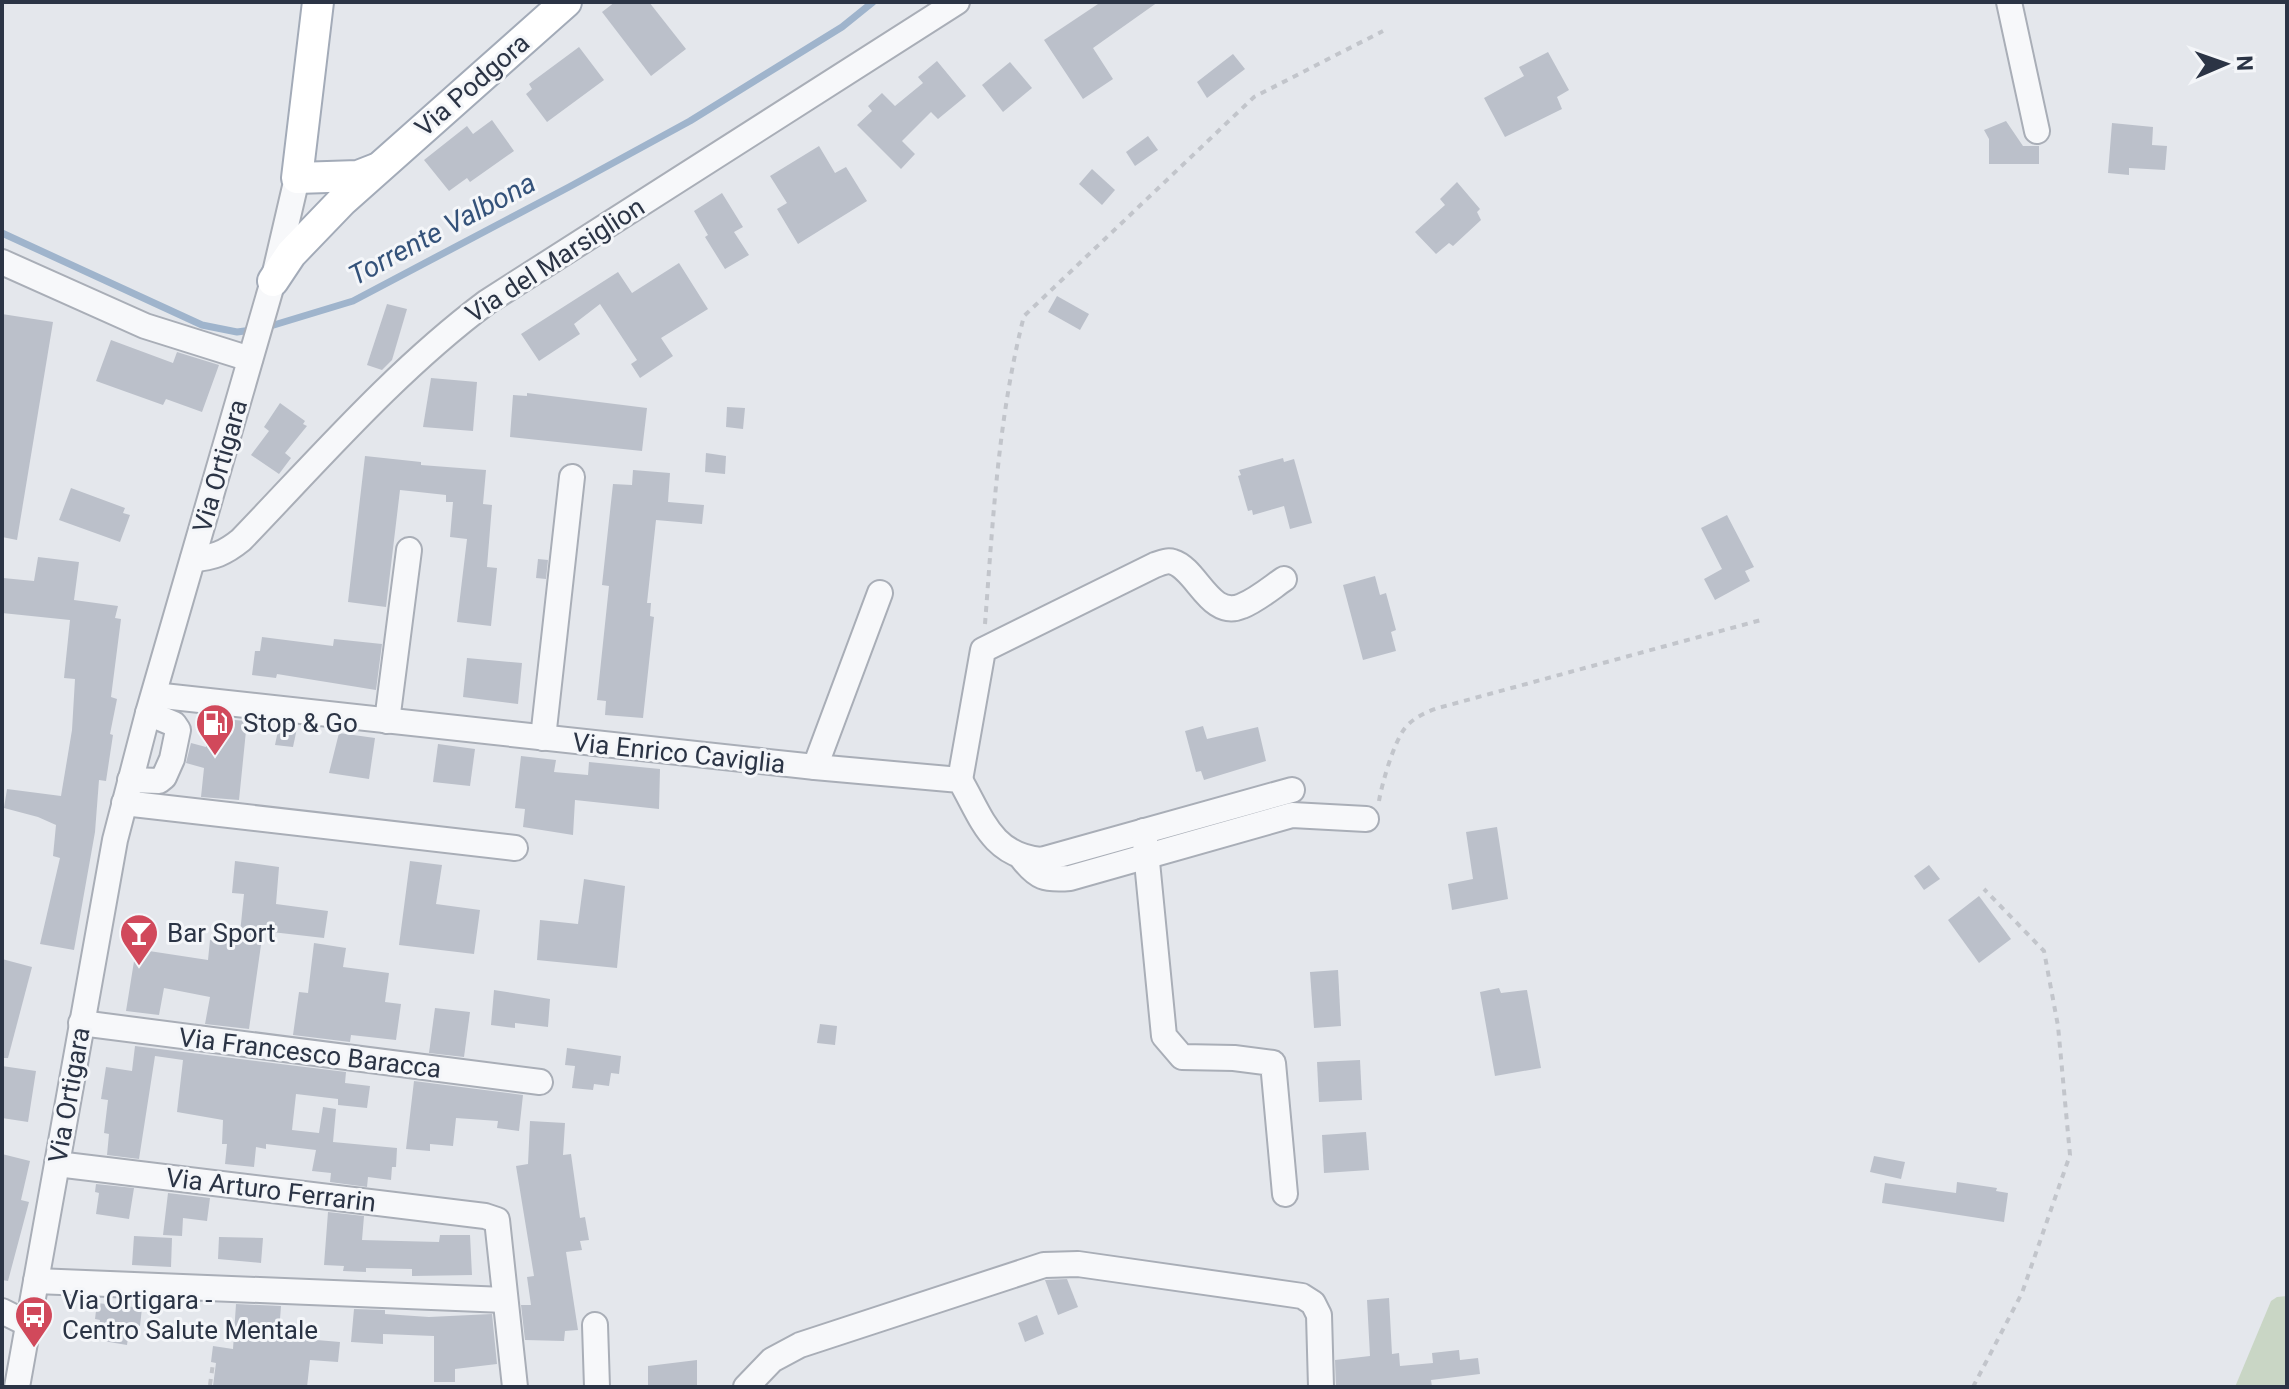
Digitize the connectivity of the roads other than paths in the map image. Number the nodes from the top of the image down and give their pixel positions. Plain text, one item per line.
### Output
1 (318, 2) edge
2 (566, 2) edge
3 (957, 2) edge
4 (2009, 2) edge
5 (2037, 131) dead end
6 (378, 169) junction
7 (295, 184) junction
8 (338, 206) junction
9 (2, 262) edge
10 (270, 292) junction
11 (252, 352) junction
12 (572, 477) dead end
13 (409, 550) dead end
14 (193, 559) junction
15 (1284, 579) dead end
16 (880, 593) dead end
17 (151, 704) junction
18 (387, 721) junction
19 (543, 738) junction
20 (815, 767) junction
21 (960, 780) junction
22 (1292, 790) dead end
23 (127, 792) junction
24 (1372, 814) road end
25 (1144, 831) junction
26 (515, 848) dead end
27 (1147, 856) junction
28 (1022, 858) junction
29 (81, 1023) junction
30 (540, 1082) dead end
31 (57, 1164) junction
32 (1285, 1194) dead end
33 (36, 1281) junction
34 (505, 1300) junction
35 (2, 1311) edge
36 (28, 1324) junction
37 (595, 1325) dead end
38 (17, 1387) edge
39 (515, 1387) edge
40 (597, 1387) edge
41 (746, 1387) edge
42 (1321, 1387) edge

1 - 7 main road, Via Ortigara
2 - 6 main road, Via Podgora
3 - 14 street, Via del Marsiglion
4 - 5 street
6 - 7 main road
6 - 8 main road, Via Podgora
7 - 8 main road
7 - 10 street, Via Ortigara
8 - 10 main road, Via Podgora
9 - 11 street
10 - 11 street, Via Ortigara
11 - 14 street, Via Ortigara
12 - 19 street, Via Enrico Caviglia
13 - 18 street
14 - 17 street, Via Ortigara
15 - 21 street
16 - 20 street, Via Enrico Caviglia
17 - 18 street, Via Enrico Caviglia
17 - 23 street, Via Ortigara
17 - 23 street
18 - 19 street, Via Enrico Caviglia
19 - 20 street, Via Enrico Caviglia
20 - 21 street, Via Enrico Caviglia
21 - 28 street
22 - 25 street
23 - 26 street
23 - 29 street, Via Ortigara
24 - 27 street
25 - 27 street
25 - 28 street
27 - 28 street
27 - 32 street
29 - 30 street, Via Francesco Baracca
29 - 31 street, Via Ortigara
31 - 33 street, Via Ortigara
31 - 34 street, Via Arturo Ferrarin
33 - 34 street
33 - 36 street, Via Ortigara
34 - 39 street
35 - 36 street
36 - 38 street, Via Ortigara
37 - 40 street
41 - 42 street

